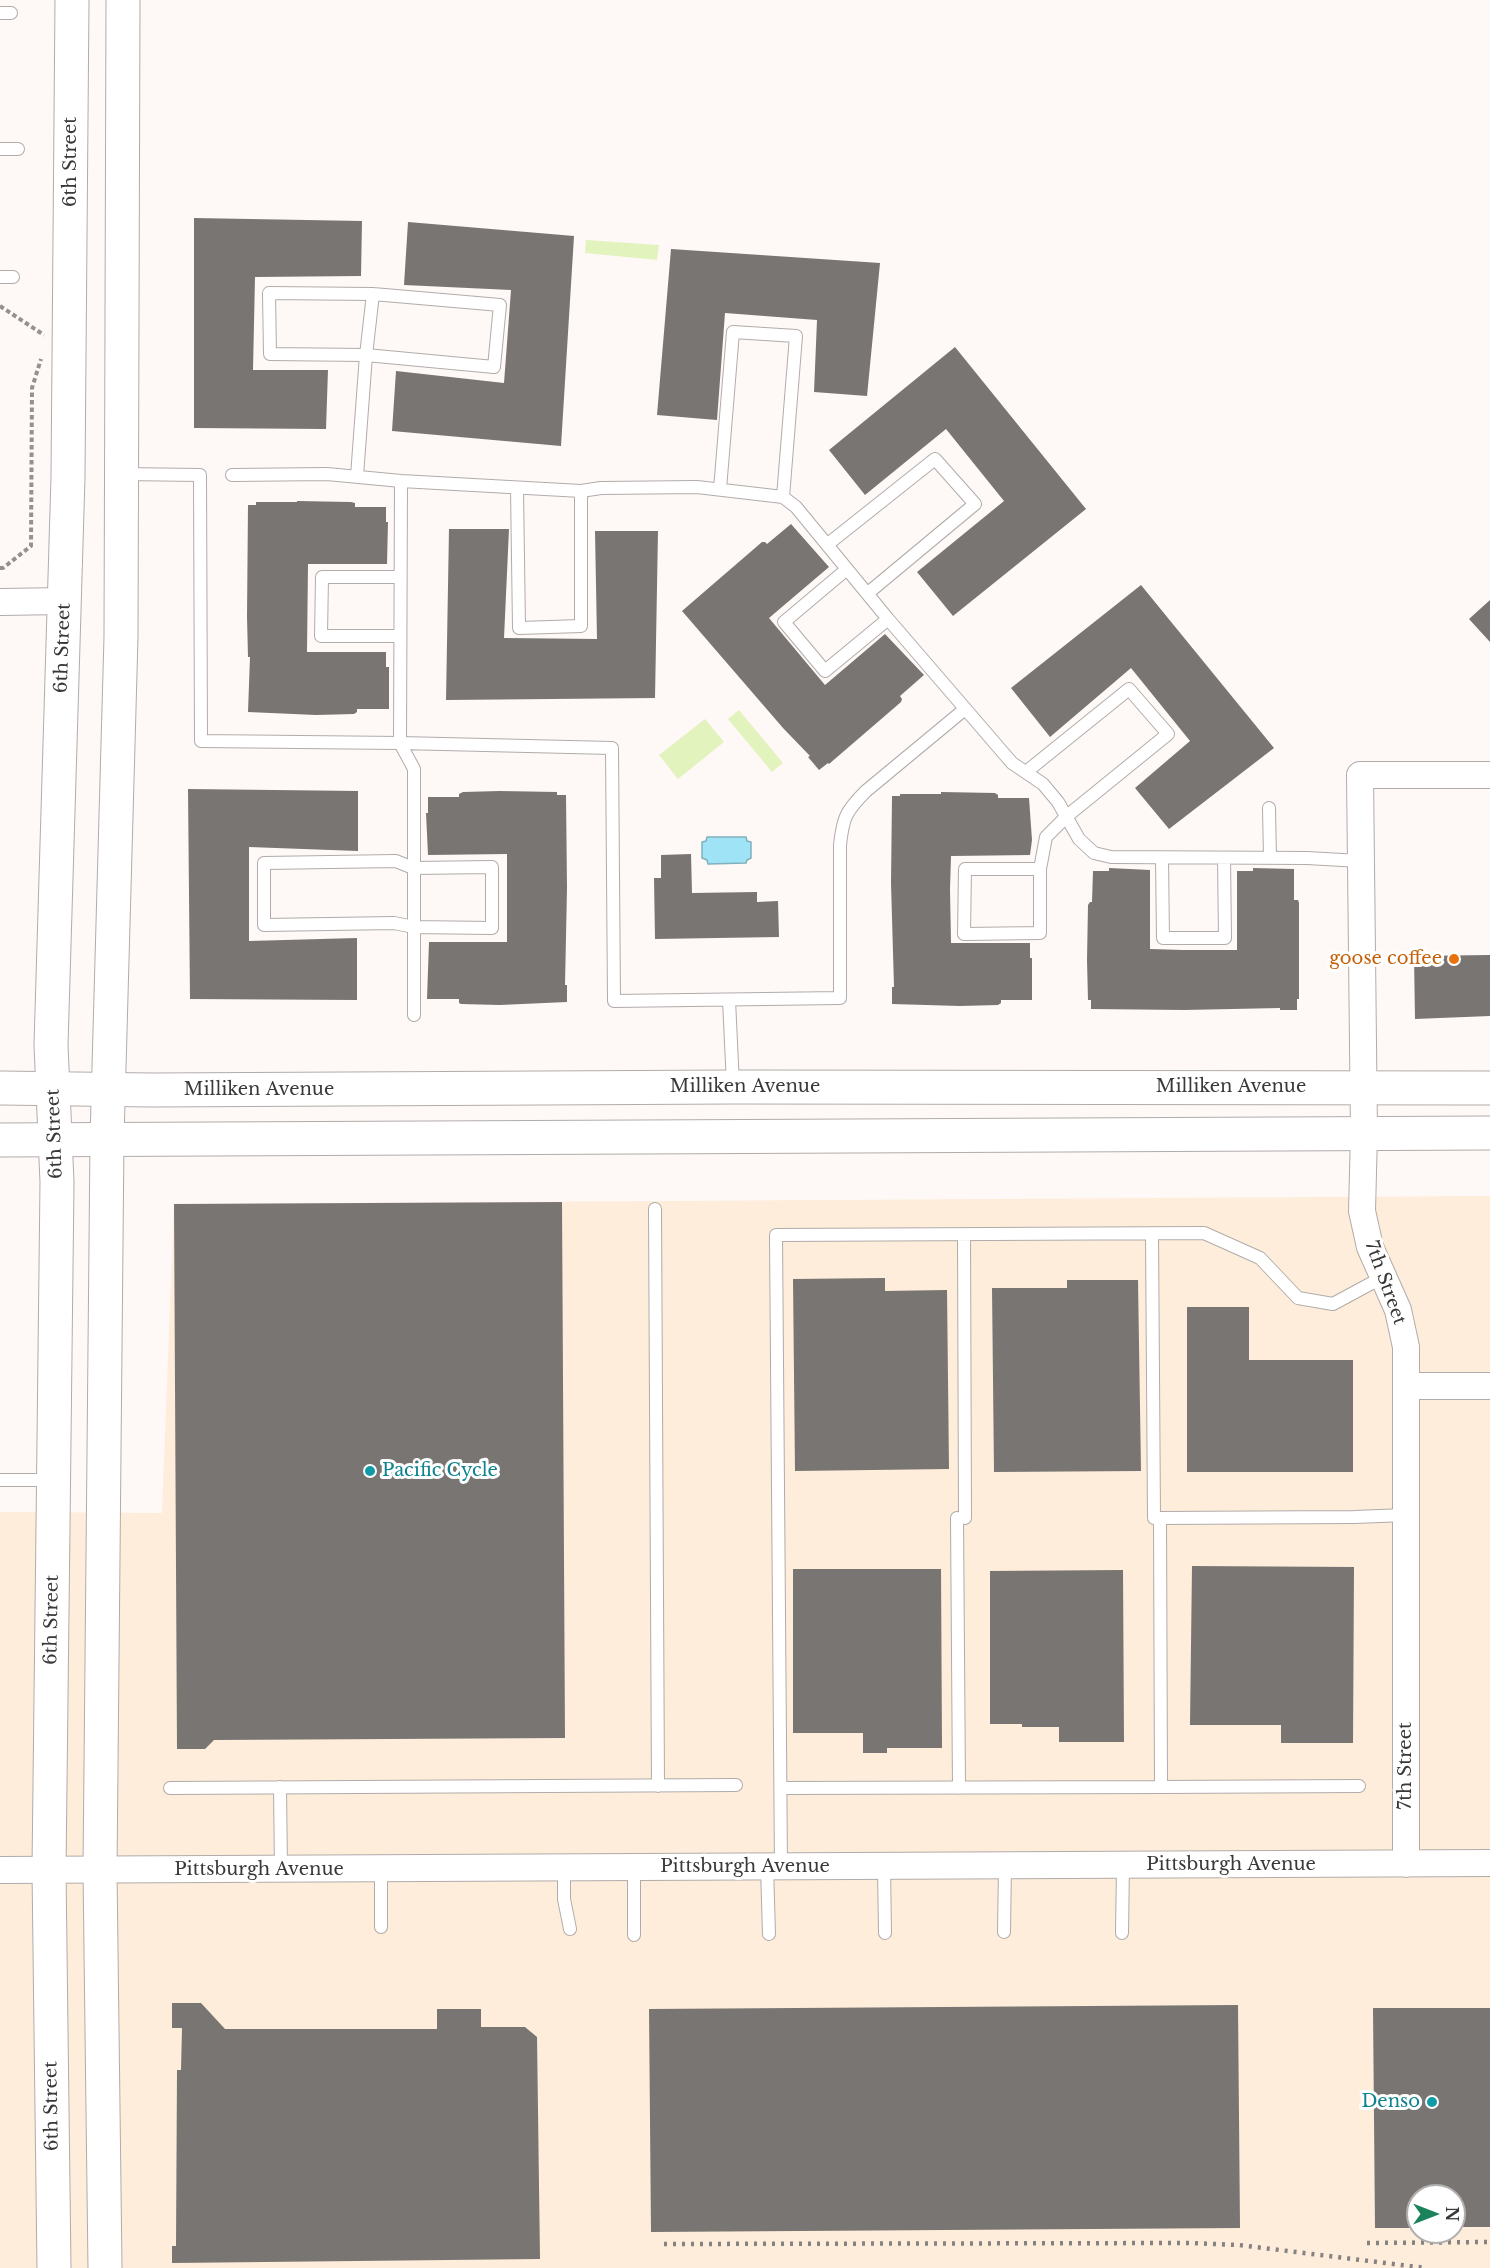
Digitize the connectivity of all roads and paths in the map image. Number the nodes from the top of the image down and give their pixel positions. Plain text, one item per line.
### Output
1 (72, 0) edge
2 (123, 0) edge
3 (0, 149) edge
4 (18, 149) dead end
5 (373, 294) junction
6 (0, 306) edge
7 (46, 337) dead end
8 (42, 354) dead end
9 (366, 355) junction
10 (122, 474) junction
11 (232, 475) dead end
12 (357, 476) junction
13 (401, 481) junction
14 (517, 489) junction
15 (720, 489) junction
16 (581, 491) junction
17 (783, 497) junction
18 (828, 544) junction
19 (0, 568) edge
20 (847, 569) junction
21 (399, 577) junction
22 (868, 593) junction
23 (65, 601) junction
24 (0, 602) edge
25 (888, 619) junction
26 (399, 636) junction
27 (965, 709) junction
28 (400, 743) junction
29 (1026, 772) junction
30 (1490, 775) edge
31 (1269, 808) dead end
32 (1067, 816) junction
33 (1162, 858) junction
34 (1224, 858) junction
35 (1270, 858) junction
36 (1360, 861) junction
37 (413, 868) junction
38 (1040, 869) junction
39 (414, 927) junction
40 (729, 1000) junction
41 (414, 1015) dead end
42 (734, 1087) junction
43 (0, 1088) edge
44 (53, 1088) junction
45 (1363, 1088) junction
46 (1490, 1088) edge
47 (109, 1089) junction
48 (1364, 1133) junction
49 (1490, 1133) edge
50 (54, 1139) junction
51 (107, 1139) junction
52 (0, 1140) edge
53 (655, 1209) dead end
54 (1152, 1233) junction
55 (964, 1234) junction
56 (1383, 1277) junction
57 (1406, 1386) junction
58 (1490, 1386) edge
59 (0, 1480) edge
60 (53, 1480) junction
61 (1406, 1515) junction
62 (1154, 1518) dead end
63 (736, 1785) dead end
64 (658, 1786) junction
65 (1359, 1786) dead end
66 (280, 1787) junction
67 (1161, 1787) junction
68 (170, 1788) dead end
69 (781, 1788) junction
70 (959, 1788) junction
71 (1490, 1863) edge
72 (1406, 1864) junction
73 (1123, 1865) junction
74 (1005, 1866) junction
75 (774, 1867) junction
76 (884, 1867) junction
77 (564, 1868) junction
78 (381, 1869) junction
79 (634, 1869) junction
80 (0, 1870) edge
81 (50, 1870) junction
82 (100, 1870) junction
83 (281, 1870) junction
84 (381, 1928) dead end
85 (570, 1929) dead end
86 (1004, 1932) dead end
87 (885, 1933) dead end
88 (1122, 1933) dead end
89 (769, 1934) dead end
90 (634, 1935) dead end
91 (54, 2268) edge
92 (105, 2268) edge

1 - 23 main road, 6th Street
2 - 10 main road
3 - 4 lane
5 - 9 lane
5 - 9 lane
5 - 9 lane
6 - 7 path
8 - 19 path
9 - 12 lane
10 - 28 lane
10 - 47 main road
11 - 12 lane
12 - 13 lane
13 - 14 lane
13 - 21 lane
14 - 16 lane
14 - 16 lane
15 - 16 lane
15 - 17 lane
15 - 17 lane
17 - 18 lane
18 - 20 lane
18 - 22 lane
20 - 22 lane
20 - 25 lane
21 - 26 lane
21 - 26 lane
22 - 25 lane
23 - 24 street
23 - 44 main road, 6th Street
25 - 27 lane
26 - 28 lane
27 - 29 lane
27 - 40 lane
28 - 37 lane
28 - 40 lane
29 - 32 lane
29 - 32 lane
30 - 36 street, 7th Street
31 - 35 lane
32 - 33 lane
32 - 38 lane
33 - 34 lane
33 - 34 lane
34 - 35 lane
35 - 36 lane
36 - 45 street, 7th Street
37 - 39 lane
37 - 39 lane
37 - 39 lane
38 - 38 lane
39 - 41 lane
40 - 42 lane
42 - 45 main road, Milliken Avenue
42 - 47 main road, Milliken Avenue
43 - 44 main road, Milliken Avenue
44 - 47 main road, Milliken Avenue
44 - 50 main road, 6th Street
45 - 46 main road, Milliken Avenue
45 - 48 street, 7th Street
47 - 51 main road
48 - 49 main road
48 - 51 main road
48 - 56 street, 7th Street
50 - 51 main road
50 - 52 main road
50 - 60 main road, 6th Street
51 - 82 main road
53 - 64 lane
54 - 55 lane
54 - 56 lane
54 - 62 lane
55 - 69 lane
55 - 70 lane
56 - 57 street, 7th Street
57 - 58 street
57 - 61 street, 7th Street
59 - 60 lane
60 - 81 main road, 6th Street
61 - 67 lane
61 - 72 street, 7th Street
63 - 64 lane
64 - 66 lane
65 - 67 lane
66 - 68 lane
66 - 83 lane
67 - 70 lane
69 - 70 lane
69 - 75 lane
71 - 72 street, Pittsburgh Avenue
72 - 73 street, Pittsburgh Avenue
73 - 74 street, Pittsburgh Avenue
73 - 88 lane
74 - 76 street, Pittsburgh Avenue
74 - 86 lane
75 - 76 street, Pittsburgh Avenue
75 - 79 street, Pittsburgh Avenue
75 - 89 lane
76 - 87 lane
77 - 78 street, Pittsburgh Avenue
77 - 79 street, Pittsburgh Avenue
77 - 85 lane
78 - 83 street, Pittsburgh Avenue
78 - 84 lane
79 - 90 lane
80 - 81 street, Pittsburgh Avenue
81 - 82 street, Pittsburgh Avenue
81 - 91 main road, 6th Street
82 - 83 street, Pittsburgh Avenue
82 - 92 main road

